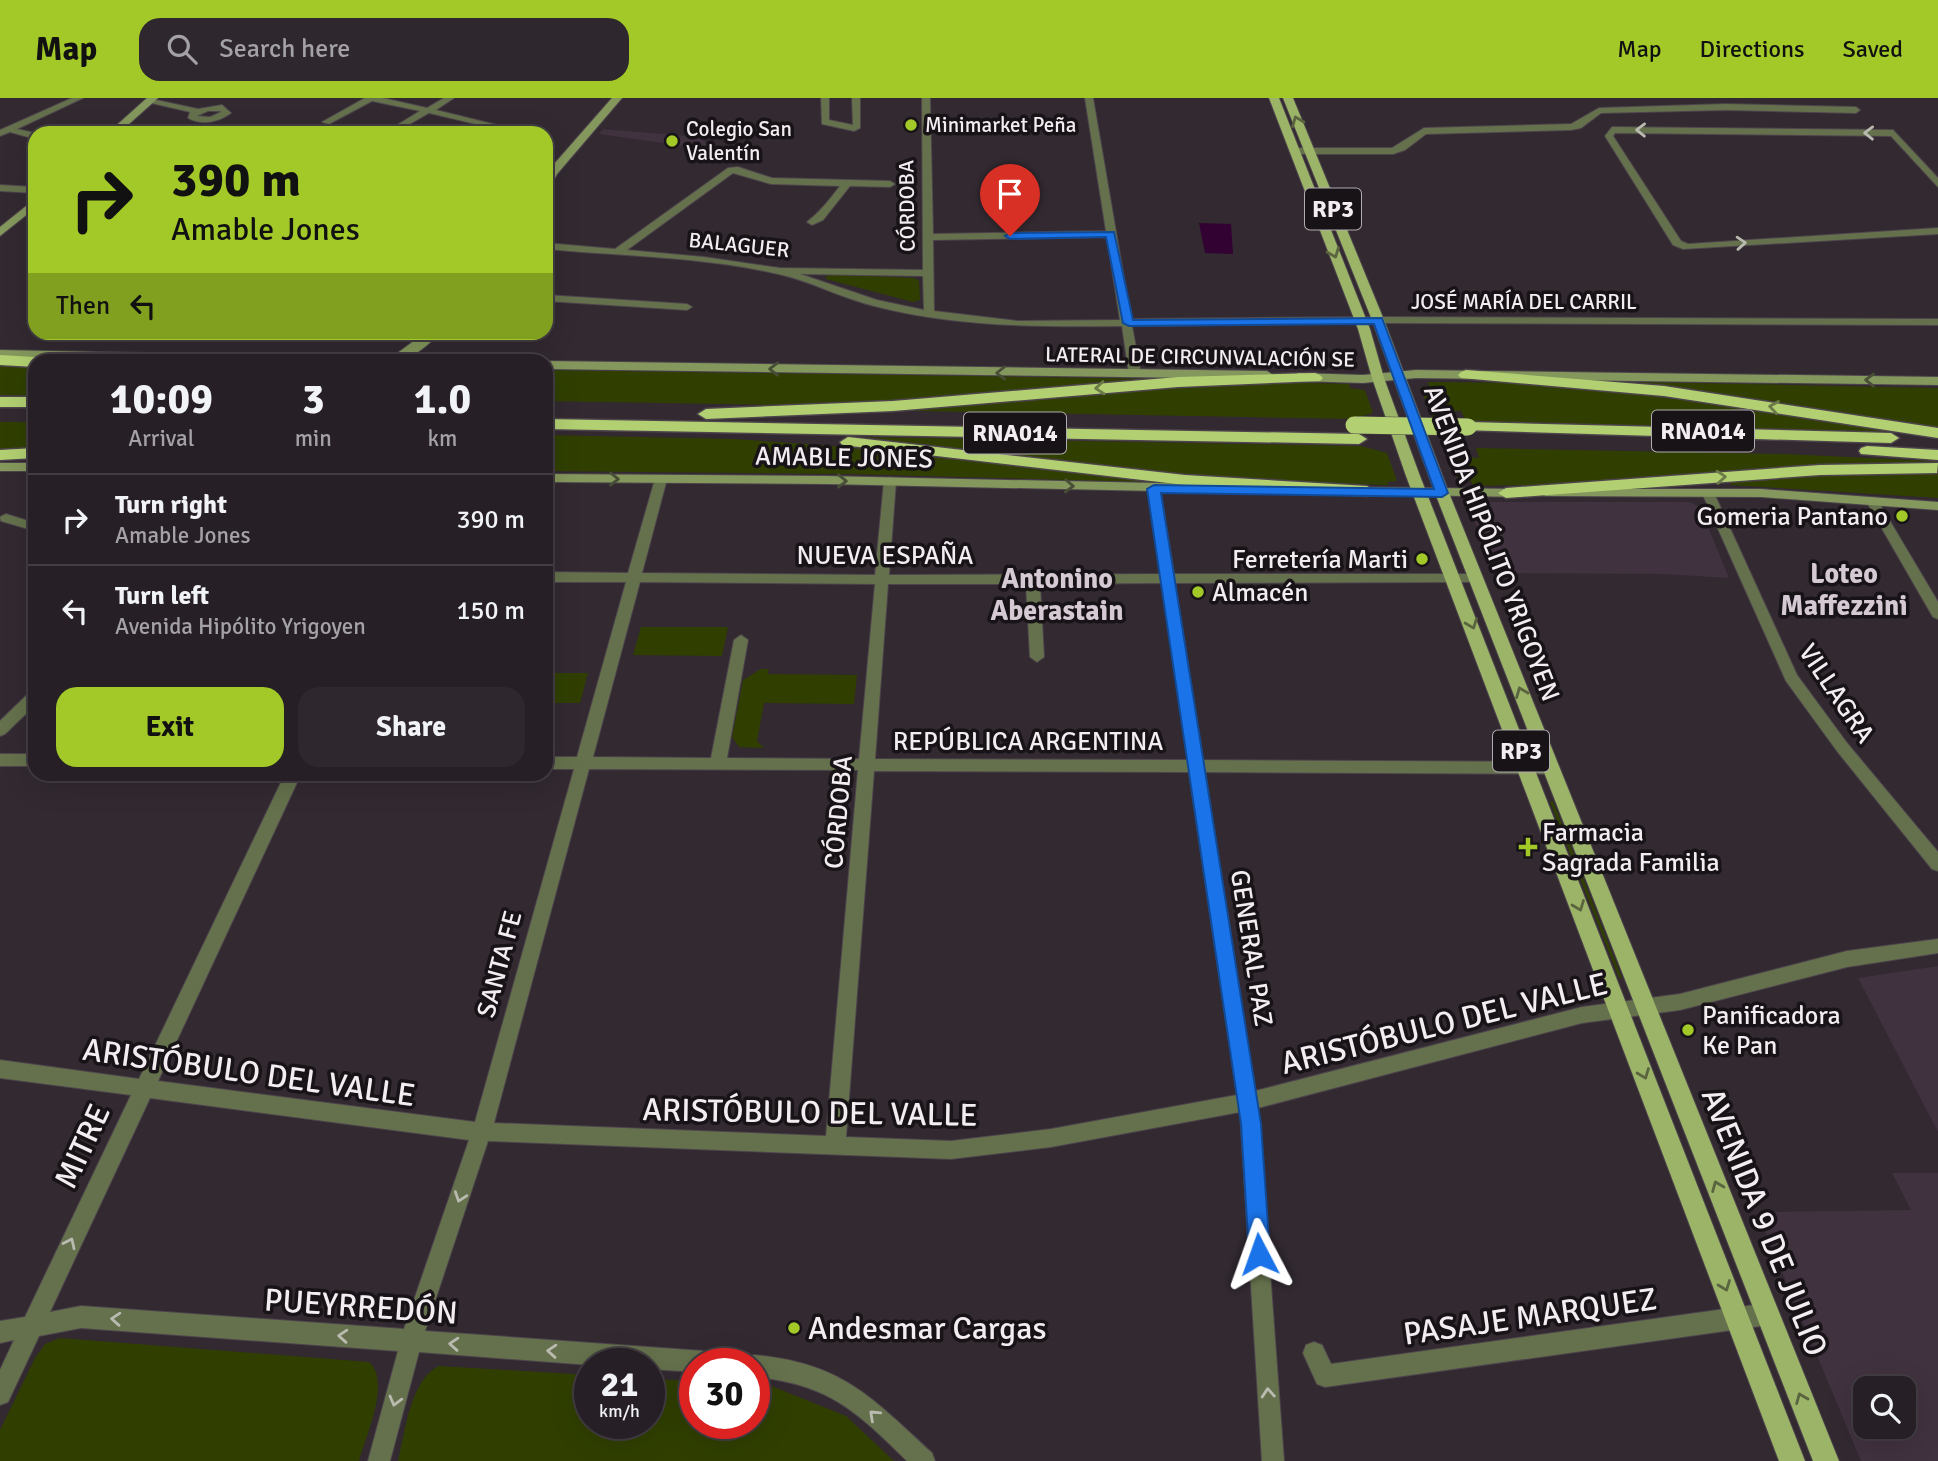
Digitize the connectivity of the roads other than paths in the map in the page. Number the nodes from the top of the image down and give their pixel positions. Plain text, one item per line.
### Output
1 (79, 98) edge
2 (371, 98) edge
3 (450, 98) edge
4 (617, 98) edge
5 (825, 98) edge
6 (856, 98) edge
7 (926, 98) edge
8 (1089, 98) edge
9 (1274, 98) edge
10 (1287, 98) edge
11 (1720, 98) edge
12 (151, 99) edge
13 (1645, 103) edge
14 (1726, 107) junction
15 (429, 110) junction
16 (1856, 110) dead end
17 (197, 111) dead end
18 (326, 122) dead end
19 (484, 123) junction
20 (121, 126) edge
21 (400, 126) edge
22 (479, 126) edge
23 (497, 126) edge
24 (6, 127) edge
25 (28, 134) edge
26 (1294, 151) junction
27 (1309, 151) junction
28 (553, 172) edge
29 (847, 183) junction
30 (890, 184) dead end
31 (1938, 184) edge
32 (0, 188) edge
33 (28, 190) edge
34 (28, 208) edge
35 (812, 222) dead end
36 (1938, 231) edge
37 (0, 233) edge
38 (1111, 234) junction
39 (928, 237) junction
40 (553, 247) edge
41 (615, 253) junction
42 (780, 271) junction
43 (928, 272) junction
44 (553, 298) edge
45 (687, 307) dead end
46 (929, 314) junction
47 (1378, 320) junction
48 (1361, 321) junction
49 (1938, 322) edge
50 (1129, 323) junction
51 (426, 340) edge
52 (0, 354) edge
53 (411, 354) edge
54 (28, 355) edge
55 (0, 360) edge
56 (28, 362) edge
57 (553, 365) edge
58 (1135, 374) junction
59 (1466, 374) junction
60 (1399, 376) junction
61 (1378, 377) junction
62 (1315, 378) junction
63 (1938, 381) edge
64 (0, 402) edge
65 (28, 402) edge
66 (553, 411) edge
67 (705, 414) junction
68 (0, 415) edge
69 (28, 416) edge
70 (553, 426) edge
71 (672, 427) junction
72 (1356, 432) junction
73 (1938, 433) edge
74 (1470, 434) junction
75 (1938, 442) edge
76 (28, 453) edge
77 (0, 455) edge
78 (1938, 455) edge
79 (0, 467) edge
80 (28, 467) edge
81 (1938, 468) edge
82 (553, 478) edge
83 (661, 479) junction
84 (890, 481) junction
85 (1154, 489) junction
86 (1367, 491) junction
87 (1422, 492) junction
88 (1442, 493) junction
89 (1506, 493) junction
90 (1708, 493) junction
91 (1872, 501) junction
92 (1938, 506) edge
93 (6, 518) dead end
94 (28, 525) edge
95 (553, 577) edge
96 (1454, 577) junction
97 (1475, 577) junction
98 (634, 578) junction
99 (1167, 578) junction
100 (1033, 579) junction
101 (882, 580) junction
102 (1938, 614) edge
103 (741, 640) dead end
104 (1037, 657) dead end
105 (28, 703) edge
106 (0, 730) edge
107 (0, 760) edge
108 (28, 760) edge
109 (553, 763) edge
110 (583, 763) junction
111 (718, 764) junction
112 (866, 764) junction
113 (1196, 766) junction
114 (1527, 768) junction
115 (1551, 768) junction
116 (290, 781) edge
117 (1938, 864) edge
118 (1938, 946) edge
119 (1646, 1006) junction
120 (1619, 1010) junction
121 (0, 1069) edge
122 (144, 1088) junction
123 (1247, 1102) junction
124 (481, 1131) junction
125 (835, 1146) junction
126 (1768, 1314) junction
127 (1737, 1319) junction
128 (31, 1326) junction
129 (0, 1332) edge
130 (411, 1341) junction
131 (1314, 1353) dead end
132 (679, 1360) edge
133 (770, 1367) edge
134 (0, 1394) edge
135 (379, 1461) edge
136 (924, 1461) edge
137 (1273, 1461) edge
138 (1791, 1461) edge
139 (1826, 1461) edge

1 - 24 street
2 - 15 street
2 - 18 street
3 - 15 street
4 - 28 street
5 - 6 street
7 - 39 street, CÓRDOBA
8 - 38 street
9 - 26 main road, AVENIDA HIPÓLITO YRIGOYEN / RP3
27 -> 10 main road, AVENIDA HIPÓLITO YRIGOYEN / RP3
11 - 14 street
12 - 17 street
12 - 20 street
13 - 14 street
13 - 27 street
14 - 16 street
15 - 19 street
15 - 21 street
19 - 22 street
19 - 23 street
24 - 25 street
26 - 27 street
26 -> 48 main road, AVENIDA HIPÓLITO YRIGOYEN / RP3
27 - 47 main road, AVENIDA HIPÓLITO YRIGOYEN / RP3
29 - 30 street
29 - 35 street
29 - 41 street
31 -> 36 street
32 - 33 street
34 - 37 street
38 - 39 street
38 - 50 street
39 - 43 street, CÓRDOBA
40 - 41 street, BALAGUER
41 - 42 street, BALAGUER
42 - 43 street, BALAGUER
42 - 46 street, JOSÉ MARÍA DEL CARRIL
43 - 46 street, CÓRDOBA
44 - 45 street
46 - 50 street, JOSÉ MARÍA DEL CARRIL
47 - 48 street, JOSÉ MARÍA DEL CARRIL
47 - 49 street, JOSÉ MARÍA DEL CARRIL
47 - 60 main road, AVENIDA HIPÓLITO YRIGOYEN / RP3
48 - 50 street, JOSÉ MARÍA DEL CARRIL
48 - 61 main road, AVENIDA HIPÓLITO YRIGOYEN / RP3
50 - 58 street
51 - 53 street
52 - 54 street
55 - 56 highway
58 -> 57 street, LATERAL DE CIRCUNVALACIÓN SE
58 - 62 street, LATERAL DE CIRCUNVALACIÓN SE
59 - 60 street, LATERAL DE CIRCUNVALACIÓN SE
63 -> 59 street, LATERAL DE CIRCUNVALACIÓN SE
73 -> 59 highway
60 - 61 street, LATERAL DE CIRCUNVALACIÓN SE
60 - 88 main road, AVENIDA HIPÓLITO YRIGOYEN / RP3
61 - 62 street, LATERAL DE CIRCUNVALACIÓN SE
61 - 87 main road, AVENIDA HIPÓLITO YRIGOYEN / RP3
62 -> 67 highway
64 - 65 highway
66 - 67 highway, RNA014
67 - 72 highway, RNA014
68 - 69 highway
70 - 71 highway, RNA014
71 - 72 highway, RNA014
71 - 86 highway
72 - 74 highway, RNA014
74 - 75 highway, RNA014
74 - 78 highway, RNA014
76 - 77 highway
79 - 80 street
89 -> 81 highway
82 -> 83 street, AMABLE JONES
83 -> 84 street, AMABLE JONES
83 - 98 street, SANTA FE
84 -> 85 street, AMABLE JONES
84 - 101 street, CÓRDOBA
85 - 86 street, AMABLE JONES
85 - 99 street, GENERAL PAZ
86 - 87 street, AMABLE JONES
87 - 88 street, AMABLE JONES
87 - 96 main road, AVENIDA HIPÓLITO YRIGOYEN / RP3
88 - 89 street, AMABLE JONES
88 - 97 main road, AVENIDA HIPÓLITO YRIGOYEN / RP3
89 - 90 street, AMABLE JONES
90 - 91 street, AMABLE JONES
90 - 117 street, VILLAGRA
91 - 92 street, AMABLE JONES
91 - 102 street
93 - 94 street
95 - 98 street, NUEVA ESPAÑA
96 - 97 street, NUEVA ESPAÑA
96 - 99 street, NUEVA ESPAÑA
96 -> 114 main road, AVENIDA HIPÓLITO YRIGOYEN / RP3
115 -> 97 main road, AVENIDA HIPÓLITO YRIGOYEN / RP3
98 - 101 street, NUEVA ESPAÑA
98 - 110 street, SANTA FE
99 - 100 street, NUEVA ESPAÑA
99 - 113 street, GENERAL PAZ
100 - 101 street, NUEVA ESPAÑA
100 - 104 street
101 - 112 street, CÓRDOBA
103 - 111 street
105 - 106 street
107 - 108 street
109 - 110 street, REPÚBLICA ARGENTINA
110 - 111 street, REPÚBLICA ARGENTINA
110 - 124 street, SANTA FE
111 - 112 street, REPÚBLICA ARGENTINA
112 - 113 street, REPÚBLICA ARGENTINA
112 - 125 street, CÓRDOBA
113 - 114 street, REPÚBLICA ARGENTINA
113 - 123 street, GENERAL PAZ
114 - 115 street, REPÚBLICA ARGENTINA
114 -> 120 main road, AVENIDA HIPÓLITO YRIGOYEN / RP3
115 - 119 main road, AVENIDA HIPÓLITO YRIGOYEN / RP3
116 - 122 street, MITRE
118 - 119 street, ARISTÓBULO DEL VALLE
119 - 120 street, ARISTÓBULO DEL VALLE
126 -> 119 main road, AVENIDA 9 DE JULIO
120 - 123 street, ARISTÓBULO DEL VALLE
120 -> 127 main road, AVENIDA 9 DE JULIO
121 - 122 street, ARISTÓBULO DEL VALLE
122 - 124 street, ARISTÓBULO DEL VALLE
128 -> 122 street, MITRE
123 - 125 street, ARISTÓBULO DEL VALLE
137 -> 123 street, GENERAL PAZ
124 - 125 street, ARISTÓBULO DEL VALLE
124 -> 130 street, SANTA FE
126 - 127 street, PASAJE MARQUEZ
139 -> 126 main road, AVENIDA 9 DE JULIO
127 - 131 street, PASAJE MARQUEZ
127 - 138 main road, AVENIDA 9 DE JULIO
128 - 129 street, PUEYRREDÓN
130 -> 128 street, PUEYRREDÓN
128 - 134 street, MITRE
132 -> 130 street, PUEYRREDÓN
130 -> 135 street, SANTA FE
136 -> 133 street

